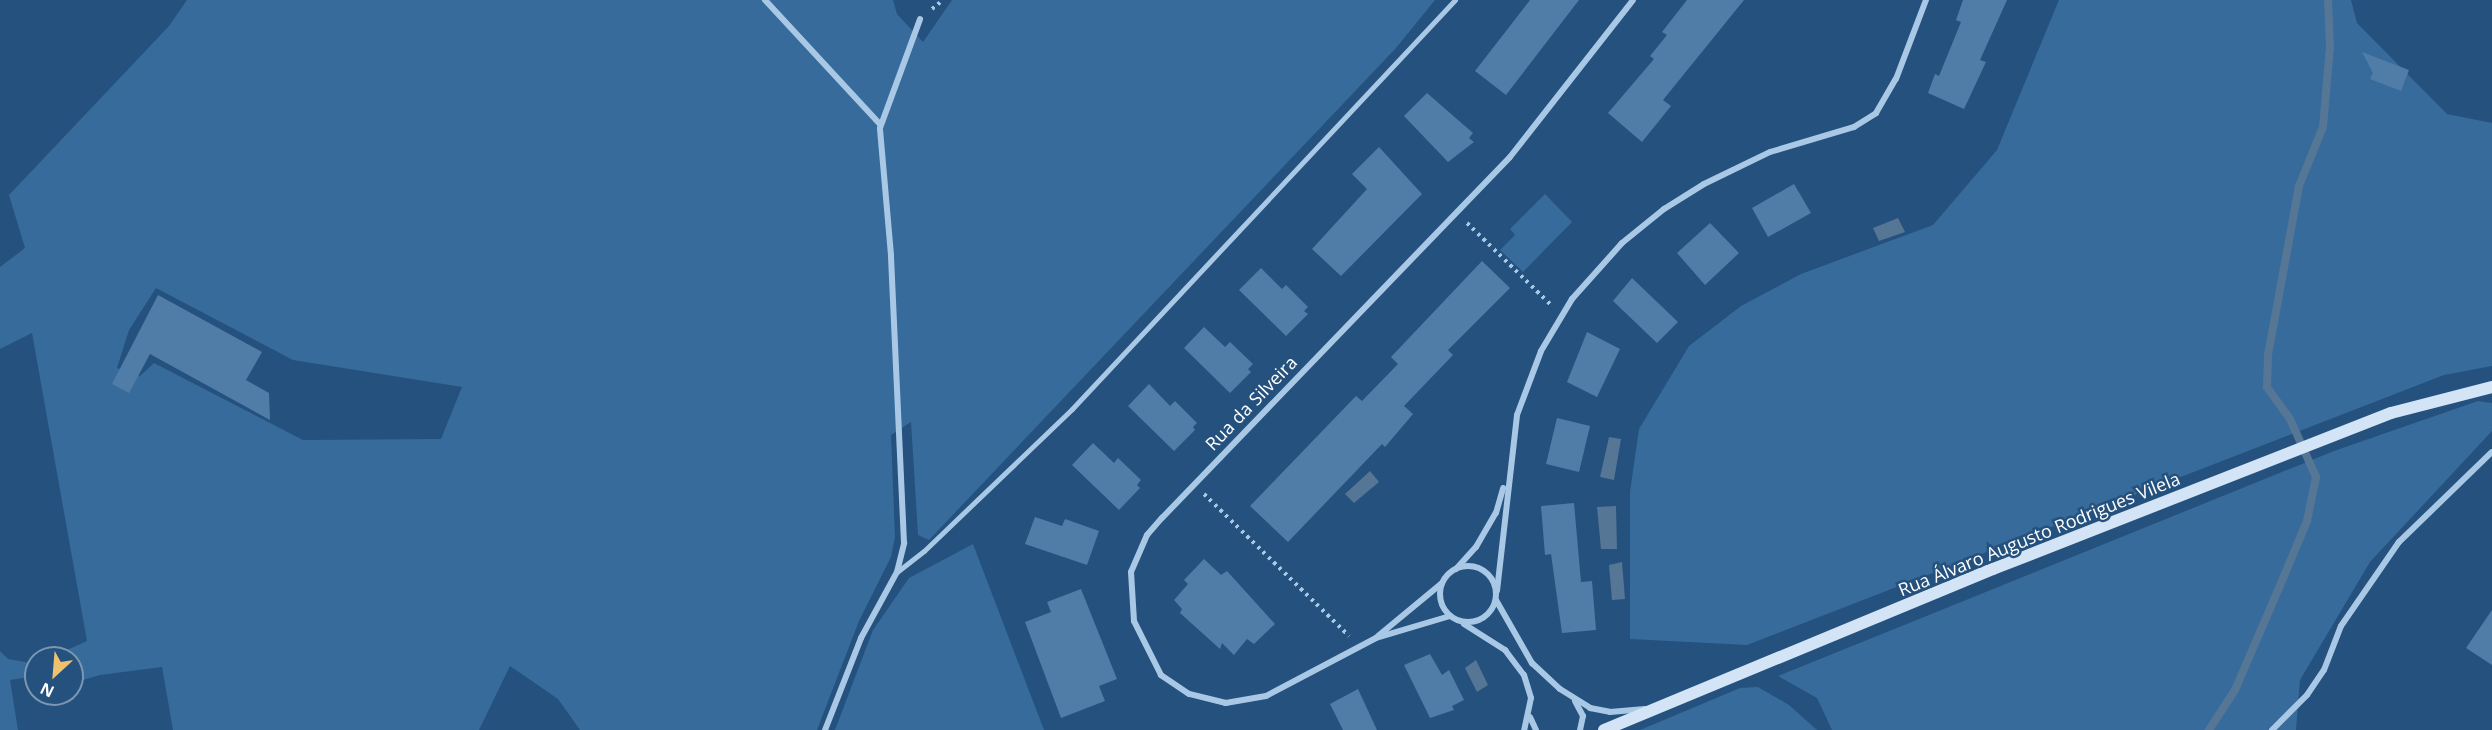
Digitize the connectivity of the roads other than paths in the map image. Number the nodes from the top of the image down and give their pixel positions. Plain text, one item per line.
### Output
1 (765, 0) edge
2 (1455, 0) edge
3 (1633, 0) edge
4 (1926, 0) edge
5 (920, 19) dead end
6 (880, 124) junction
7 (2492, 387) edge
8 (2492, 452) edge
9 (1508, 473) junction
10 (1455, 569) junction
11 (897, 572) junction
12 (1443, 581) junction
13 (1497, 591) junction
14 (1496, 600) junction
15 (1450, 616) junction
16 (1458, 621) junction
17 (1376, 639) junction
18 (1560, 689) junction
19 (1660, 707) junction
20 (1530, 717) junction
21 (825, 730) edge
22 (1524, 730) edge
23 (1536, 730) edge
24 (1580, 730) edge
25 (1604, 730) edge
26 (2272, 730) edge

1 - 6 street
2 - 11 lane
3 - 17 street, Rua da Silveira
4 - 9 street, Rua da Silveira
5 - 6 street
6 - 11 street
7 - 19 main road, Rua Álvaro Augusto Rodrigues Vilela
8 - 26 street
9 - 10 street, Rua da Silveira
9 - 13 street, Rua da Silveira
10 - 12 street, Rua da Silveira
10 - 13 street
11 - 21 street
12 - 15 street
12 - 17 street, Rua da Silveira
13 - 14 street, Rua da Silveira
14 - 16 street
14 - 18 street
15 - 16 street
15 - 17 street, Rua da Silveira
16 - 20 street
18 - 19 street
18 - 24 street
19 - 25 main road, Rua Álvaro Augusto Rodrigues Vilela
20 - 22 street
20 - 23 street

